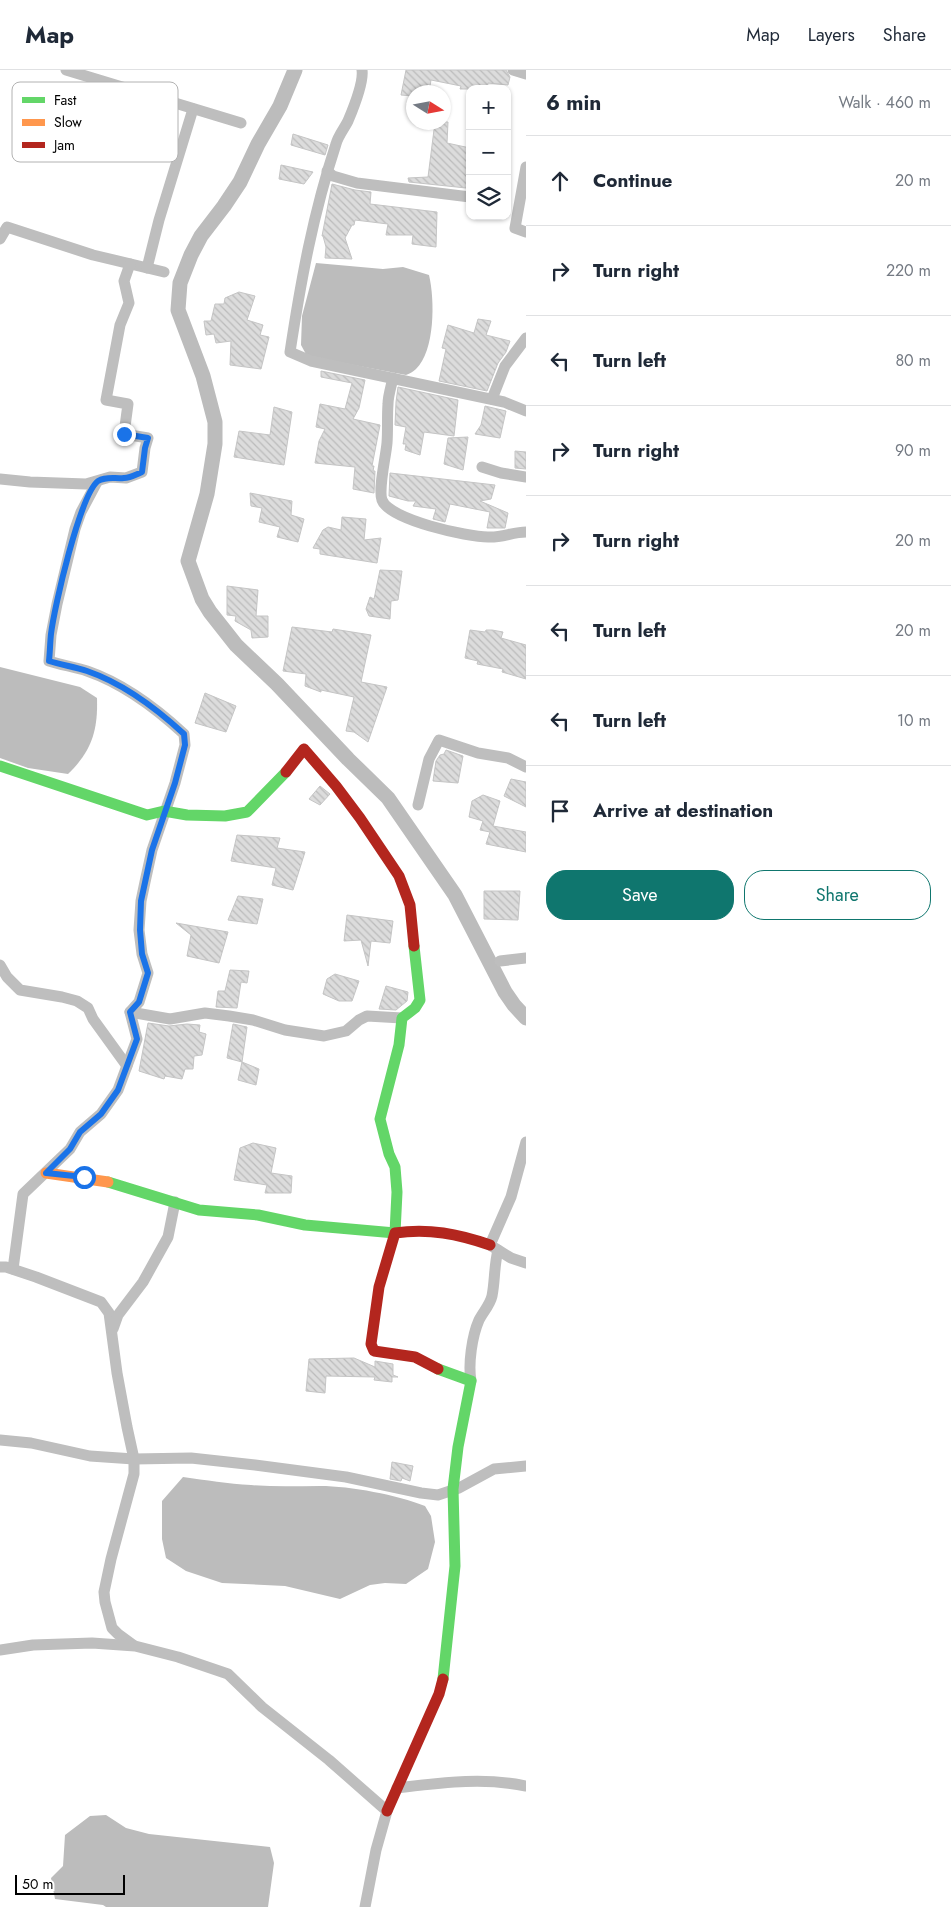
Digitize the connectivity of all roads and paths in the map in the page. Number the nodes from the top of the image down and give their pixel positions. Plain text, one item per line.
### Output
1 (66, 70) edge
2 (362, 70) edge
3 (513, 70) edge
4 (526, 74) edge
5 (111, 82) edge
6 (178, 104) edge
7 (192, 109) junction
8 (241, 123) dead end
9 (178, 156) edge
10 (176, 162) edge
11 (526, 167) edge
12 (327, 171) junction
13 (466, 197) edge
14 (511, 205) edge
15 (519, 206) junction
16 (526, 232) edge
17 (0, 239) edge
18 (130, 264) junction
19 (147, 268) junction
20 (164, 272) dead end
21 (526, 338) edge
22 (393, 378) junction
23 (492, 399) junction
24 (526, 411) edge
25 (482, 468) dead end
26 (526, 477) edge
27 (0, 479) edge
28 (97, 482) junction
29 (526, 532) edge
30 (0, 766) edge
31 (526, 768) edge
32 (418, 805) dead end
33 (164, 811) junction
34 (526, 958) edge
35 (500, 960) dead end
36 (0, 965) edge
37 (130, 1012) junction
38 (402, 1018) junction
39 (127, 1066) junction
40 (526, 1142) edge
41 (46, 1173) junction
42 (175, 1202) junction
43 (395, 1233) junction
44 (494, 1247) junction
45 (526, 1263) edge
46 (0, 1267) edge
47 (13, 1269) junction
48 (112, 1331) junction
49 (471, 1381) junction
50 (0, 1440) edge
51 (134, 1459) junction
52 (526, 1466) edge
53 (453, 1489) junction
54 (135, 1646) junction
55 (0, 1650) edge
56 (526, 1786) edge
57 (396, 1788) junction
58 (387, 1811) junction
59 (365, 1907) edge

1 - 5 street
2 - 12 street
3 - 4 street
6 - 7 street
7 - 8 street
7 - 9 street
10 - 19 street
11 - 15 street
12 - 13 street
12 - 22 street
14 - 15 street
15 - 16 street
17 - 18 street
18 - 19 street
18 - 28 street
19 - 20 street
21 - 23 street
22 - 23 street
22 - 29 street
23 - 24 street
25 - 26 street
27 - 28 street
28 - 33 street
30 - 33 street
31 - 32 street
33 - 37 street
33 - 38 street
34 - 35 street
36 - 39 street
37 - 38 street
37 - 39 street
38 - 43 street
39 - 41 street
40 - 44 street
41 - 42 street
41 - 47 street
42 - 43 street
42 - 48 street
43 - 44 street
43 - 49 street
44 - 45 street
44 - 49 street
46 - 47 street
47 - 48 street
48 - 51 street
49 - 53 street
50 - 51 street
51 - 53 street
51 - 54 street
52 - 53 street
53 - 57 street
54 - 55 street
54 - 58 street
56 - 57 street
57 - 58 street
58 - 59 street

